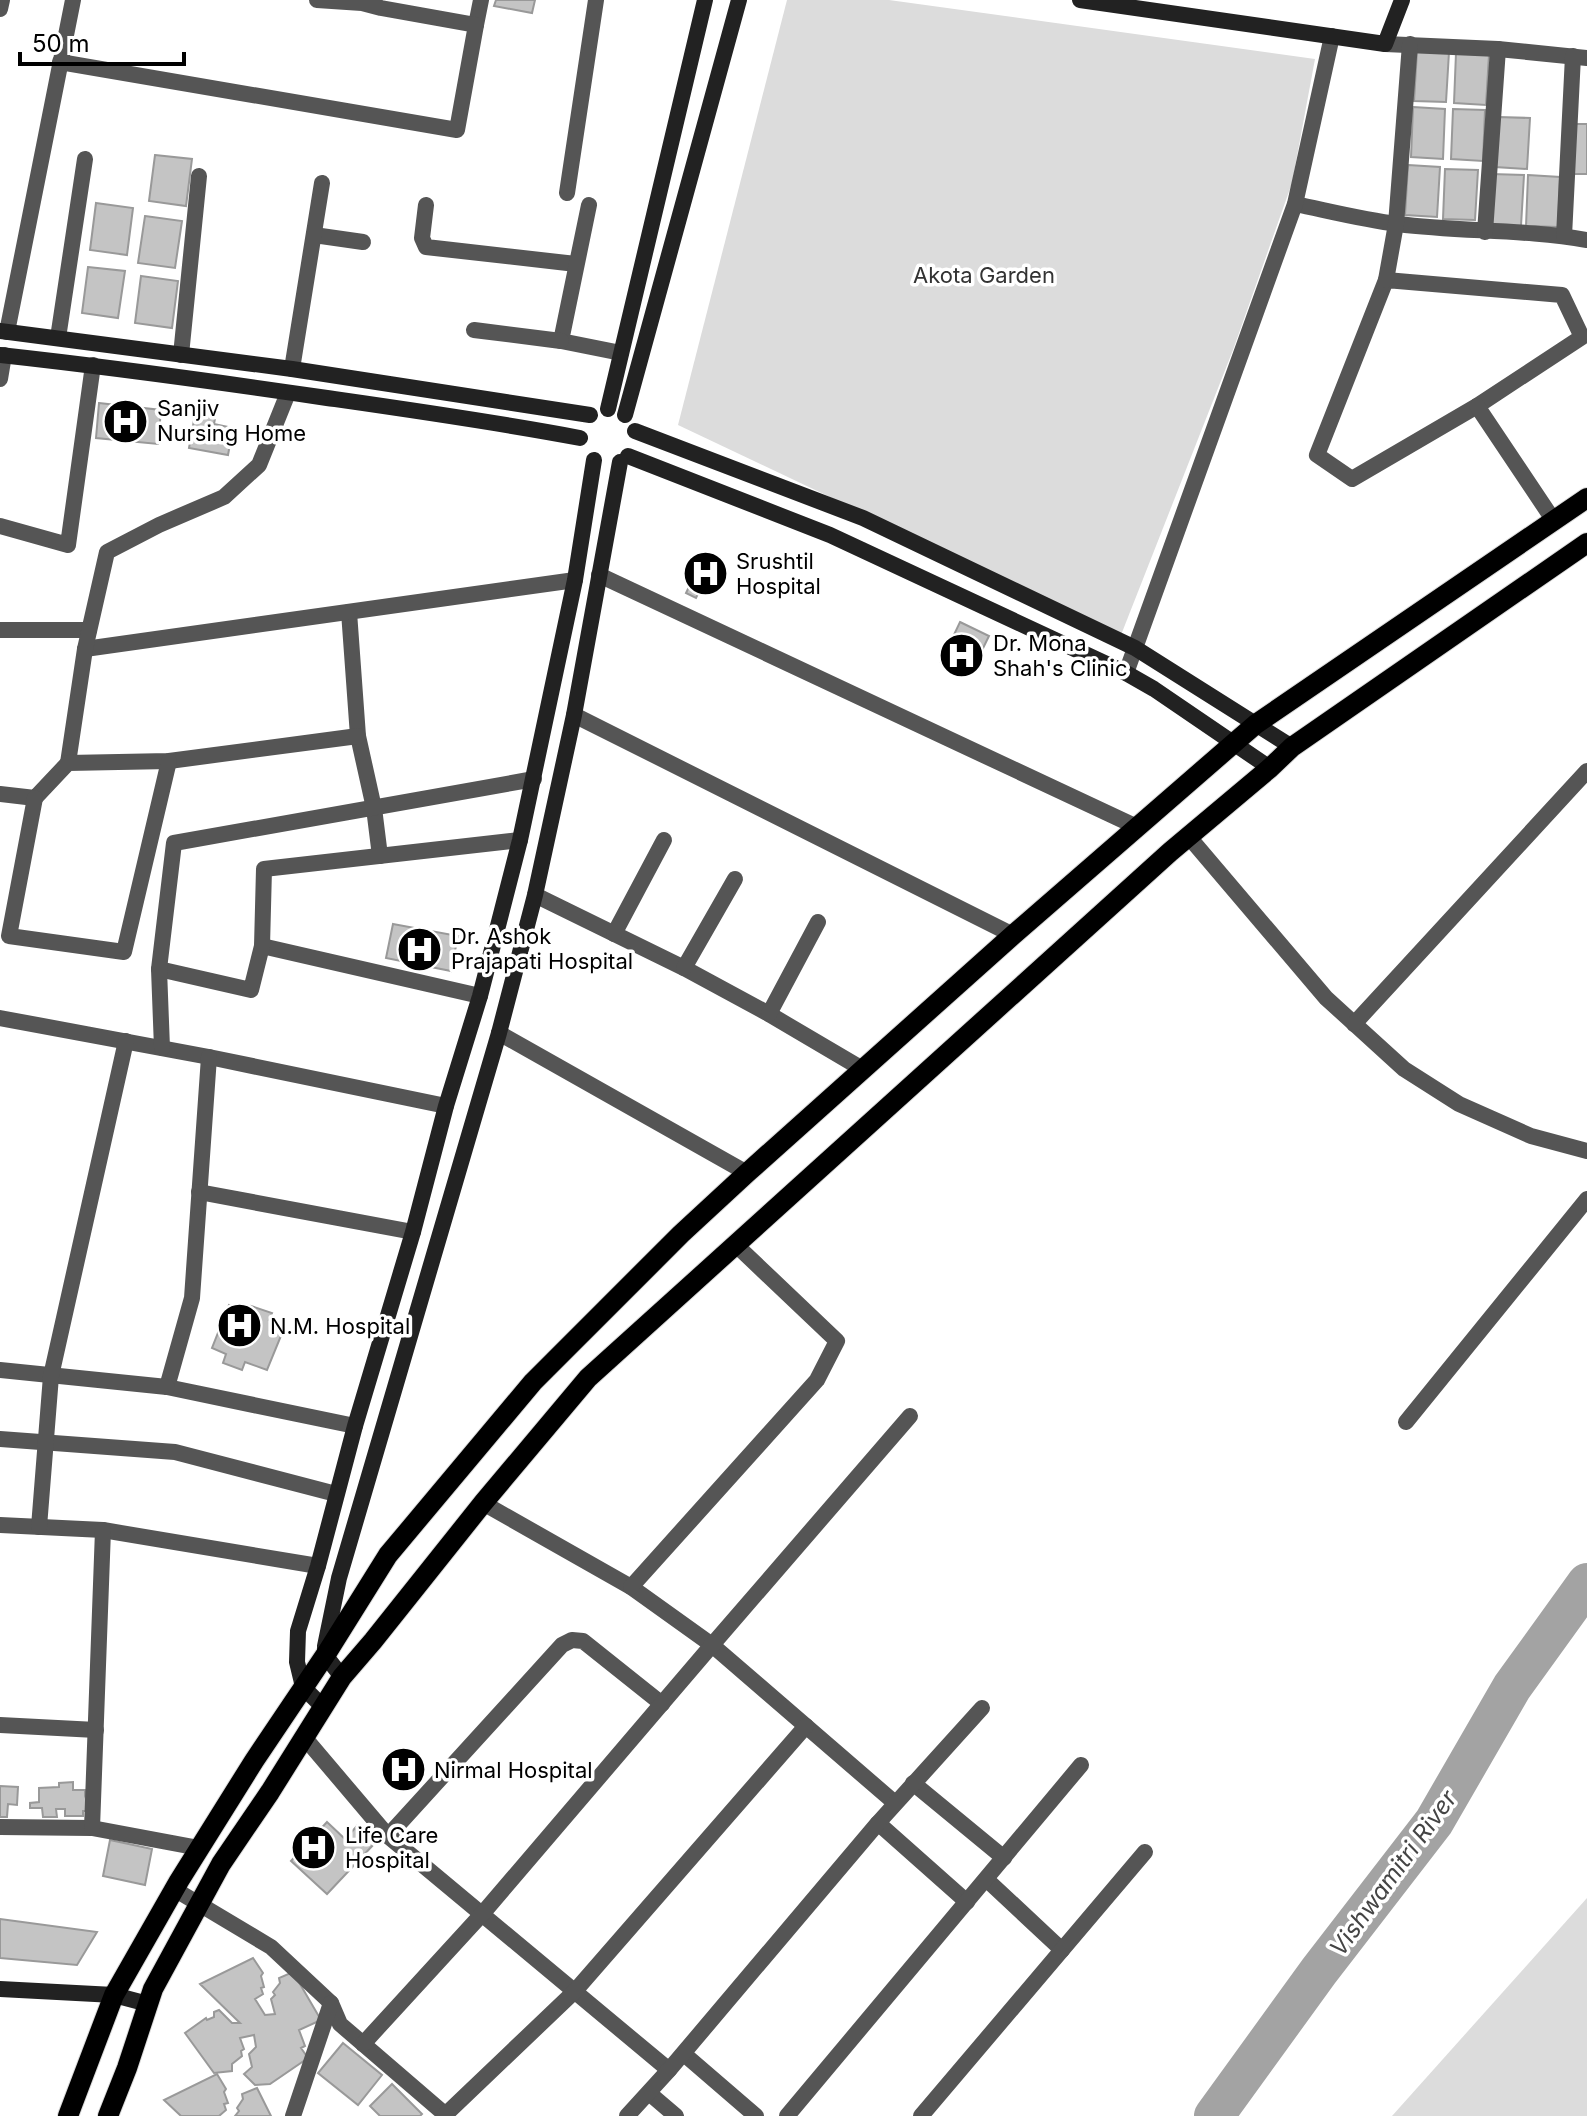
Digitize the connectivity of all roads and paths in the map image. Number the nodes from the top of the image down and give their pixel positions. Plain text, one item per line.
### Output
1 (2, 0) edge
2 (73, 0) edge
3 (317, 0) edge
4 (481, 0) edge
5 (596, 0) edge
6 (705, 0) edge
7 (739, 0) edge
8 (1080, 0) edge
9 (1402, 0) edge
10 (382, 4) edge
11 (0, 9) edge
12 (476, 25) junction
13 (1332, 36) junction
14 (1385, 44) junction
15 (1410, 44) junction
16 (1498, 49) junction
17 (1580, 57) edge
18 (60, 62) junction
19 (85, 159) dead end
20 (199, 176) dead end
21 (322, 183) dead end
22 (567, 193) dead end
23 (1295, 204) junction
24 (426, 205) dead end
25 (589, 205) dead end
26 (1396, 224) junction
27 (1485, 232) junction
28 (314, 235) junction
29 (1564, 236) junction
30 (1587, 240) edge
31 (363, 242) dead end
32 (576, 264) junction
33 (1386, 280) junction
34 (474, 330) dead end
35 (3, 331) edge
36 (58, 338) junction
37 (561, 341) junction
38 (621, 353) junction
39 (2, 355) edge
40 (181, 355) junction
41 (93, 365) junction
42 (292, 369) junction
43 (0, 379) edge
44 (288, 393) junction
45 (1477, 406) junction
46 (608, 409) junction
47 (590, 415) junction
48 (625, 415) junction
49 (635, 431) junction
50 (580, 438) junction
51 (624, 459) junction
52 (594, 460) junction
53 (1587, 498) edge
54 (1554, 521) junction
55 (0, 526) edge
56 (915, 542) junction
57 (1587, 543) edge
58 (902, 568) junction
59 (599, 575) junction
60 (575, 580) junction
61 (349, 612) junction
62 (0, 630) edge
63 (89, 630) junction
64 (1135, 648) junction
65 (85, 649) junction
66 (1126, 673) junction
67 (574, 715) junction
68 (1256, 724) junction
69 (358, 736) junction
70 (1234, 743) junction
71 (1292, 747) junction
72 (169, 761) junction
73 (68, 763) junction
74 (1270, 768) junction
75 (1587, 771) edge
76 (534, 779) junction
77 (0, 794) edge
78 (35, 798) junction
79 (374, 808) junction
80 (1137, 827) junction
81 (1189, 837) junction
82 (520, 840) junction
83 (664, 840) dead end
84 (380, 856) junction
85 (735, 879) dead end
86 (535, 895) junction
87 (818, 922) dead end
88 (614, 934) junction
89 (1013, 935) junction
90 (262, 946) junction
91 (684, 968) junction
92 (159, 969) junction
93 (480, 996) junction
94 (769, 1014) junction
95 (0, 1018) edge
96 (1354, 1024) junction
97 (499, 1033) junction
98 (126, 1041) junction
99 (162, 1048) junction
100 (209, 1057) junction
101 (864, 1070) junction
102 (446, 1106) junction
103 (1587, 1151) edge
104 (747, 1173) junction
105 (199, 1192) junction
106 (1587, 1199) edge
107 (413, 1232) junction
108 (736, 1245) junction
109 (0, 1370) edge
110 (51, 1376) junction
111 (167, 1387) junction
112 (910, 1416) dead end
113 (1406, 1422) dead end
114 (355, 1426) junction
115 (0, 1439) edge
116 (45, 1442) junction
117 (336, 1494) junction
118 (483, 1503) junction
119 (0, 1525) edge
120 (39, 1527) junction
121 (103, 1530) junction
122 (318, 1566) junction
123 (631, 1587) junction
124 (712, 1645) junction
125 (325, 1655) junction
126 (342, 1677) junction
127 (303, 1687) junction
128 (662, 1704) junction
129 (322, 1706) junction
130 (982, 1708) dead end
131 (0, 1725) edge
132 (806, 1726) junction
133 (96, 1730) junction
134 (304, 1737) junction
135 (1081, 1765) dead end
136 (913, 1783) junction
137 (895, 1803) junction
138 (878, 1823) junction
139 (0, 1827) edge
140 (92, 1828) junction
141 (388, 1836) junction
142 (199, 1848) junction
143 (1145, 1852) dead end
144 (1004, 1858) junction
145 (986, 1879) junction
146 (174, 1889) junction
147 (967, 1902) junction
148 (199, 1905) junction
149 (483, 1913) junction
150 (1062, 1950) junction
151 (0, 1989) edge
152 (575, 1991) junction
153 (114, 1995) junction
154 (331, 2003) junction
155 (148, 2004) junction
156 (363, 2044) junction
157 (684, 2054) junction
158 (669, 2070) junction
159 (649, 2093) junction
160 (446, 2115) edge
161 (68, 2116) edge
162 (108, 2116) edge
163 (293, 2116) edge
164 (627, 2116) edge
165 (676, 2116) edge
166 (756, 2116) edge
167 (787, 2116) edge
168 (921, 2116) edge

1 - 11 street
2 - 18 street
3 - 10 street
4 - 12 street
5 - 22 street
6 - 38 main road
7 - 48 main road
8 - 13 main road
9 - 14 main road
10 - 12 street
12 - 18 street
13 - 14 main road
13 - 23 street
14 - 15 street
15 - 16 street
15 - 26 street
16 - 17 street
16 - 27 street
17 - 29 street
18 - 35 street
19 - 36 street
20 - 40 street
21 - 28 street
23 - 26 street
23 - 64 street
24 - 32 street
25 - 32 street
26 - 27 street
26 - 33 street
27 - 29 street
28 - 31 street
28 - 42 street
29 - 30 street
32 - 37 street
33 - 45 street
33 - 45 street
34 - 37 street
35 - 36 main road
36 - 40 main road
37 - 38 street
38 - 46 main road
39 - 41 main road
39 - 43 street
40 - 42 main road
41 - 44 main road
41 - 55 street
42 - 47 main road
44 - 50 main road
44 - 63 street
45 - 54 street
46 - 47 main road
46 - 48 main road
47 - 50 main road
48 - 49 main road
49 - 51 main road
49 - 56 main road
50 - 52 main road
51 - 52 main road
51 - 58 main road
51 - 59 main road
52 - 60 main road
53 - 54 main road
54 - 68 main road
56 - 58 main road
56 - 64 main road
57 - 71 main road
58 - 66 main road
59 - 67 main road
59 - 80 street
60 - 61 street
60 - 76 main road
61 - 65 street
61 - 69 street
62 - 63 street
63 - 65 street
64 - 66 street
64 - 68 main road
65 - 73 street
66 - 70 main road
67 - 86 main road
67 - 89 street
68 - 70 main road
68 - 71 main road
69 - 72 street
69 - 79 street
70 - 74 main road
70 - 80 main road
71 - 74 main road
72 - 73 street
72 - 78 street
73 - 78 street
74 - 81 main road
75 - 96 street
76 - 79 street
76 - 82 main road
77 - 78 street
79 - 84 street
79 - 92 street
80 - 89 main road
81 - 96 street
81 - 108 main road
82 - 84 street
82 - 93 main road
83 - 88 street
84 - 90 street
85 - 91 street
86 - 88 street
86 - 97 main road
87 - 94 street
88 - 91 street
89 - 101 main road
90 - 92 street
90 - 93 street
91 - 94 street
92 - 99 street
93 - 102 main road
94 - 101 street
95 - 98 street
96 - 103 street
97 - 104 street
97 - 125 main road
98 - 99 street
98 - 110 street
99 - 100 street
100 - 102 street
100 - 105 street
101 - 104 main road
102 - 107 main road
104 - 125 main road
105 - 107 street
105 - 111 street
106 - 113 street
107 - 114 main road
108 - 118 main road
108 - 123 street
109 - 110 street
110 - 111 street
110 - 116 street
111 - 114 street
112 - 124 street
114 - 117 main road
115 - 116 street
116 - 117 street
116 - 120 street
117 - 122 main road
118 - 123 street
118 - 126 main road
119 - 120 street
120 - 121 street
121 - 122 street
121 - 133 street
122 - 127 main road
123 - 124 street
124 - 128 street
124 - 132 street
125 - 126 main road
125 - 127 main road
126 - 129 main road
127 - 129 main road
127 - 142 main road
128 - 141 street
128 - 149 street
129 - 134 main road
130 - 136 street
131 - 133 street
132 - 137 street
132 - 152 street
133 - 140 street
134 - 141 street
134 - 148 main road
135 - 144 street
136 - 137 street
136 - 144 street
137 - 138 street
138 - 147 street
138 - 157 street
139 - 140 street
140 - 142 street
141 - 149 street
142 - 146 main road
143 - 150 street
144 - 145 street
145 - 147 street
145 - 150 street
146 - 148 street
146 - 153 main road
147 - 167 street
148 - 154 street
148 - 155 main road
149 - 152 street
149 - 156 street
150 - 168 street
151 - 153 main road
152 - 158 street
152 - 160 street
153 - 155 main road
153 - 161 main road
154 - 156 street
154 - 163 street
155 - 162 main road
156 - 160 street
157 - 158 street
157 - 166 street
158 - 159 street
159 - 164 street
159 - 165 street

